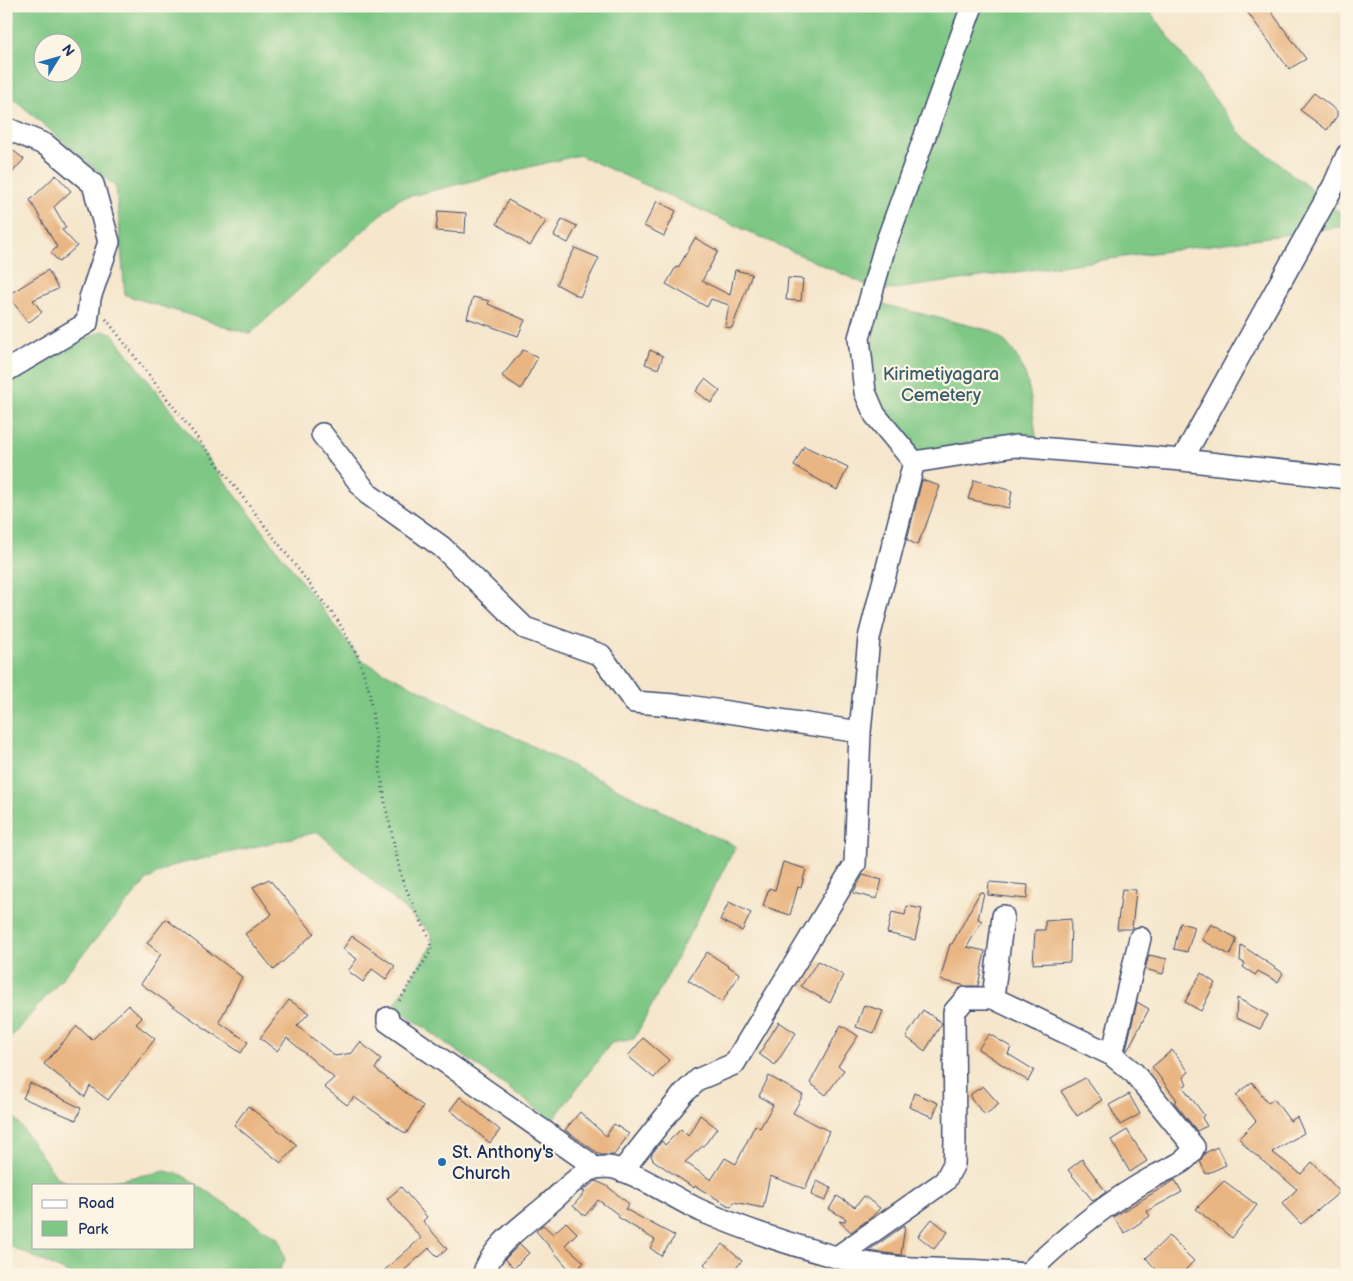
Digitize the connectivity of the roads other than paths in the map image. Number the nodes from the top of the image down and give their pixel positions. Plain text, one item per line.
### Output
1 (972, 6) edge
2 (6, 128) edge
3 (1347, 155) edge
4 (6, 371) edge
5 (322, 434) dead end
6 (1182, 460) junction
7 (914, 462) junction
8 (1347, 478) edge
9 (860, 732) junction
10 (1003, 916) dead end
11 (1140, 938) dead end
12 (993, 998) junction
13 (388, 1018) road end
14 (1112, 1055) junction
15 (592, 1169) junction
16 (622, 1171) junction
17 (837, 1257) junction
18 (862, 1268) edge
19 (1027, 1274) edge
20 (483, 1275) edge
21 (1032, 1275) edge

1 - 7 street
2 - 4 street
3 - 6 street
5 - 9 street
6 - 7 street
6 - 8 street
7 - 9 street
9 - 16 street
10 - 12 street
11 - 14 street
12 - 14 street
12 - 17 street
13 - 15 street
14 - 19 street
15 - 16 street
15 - 20 street
16 - 17 street
17 - 18 street
18 - 19 street
19 - 21 street

